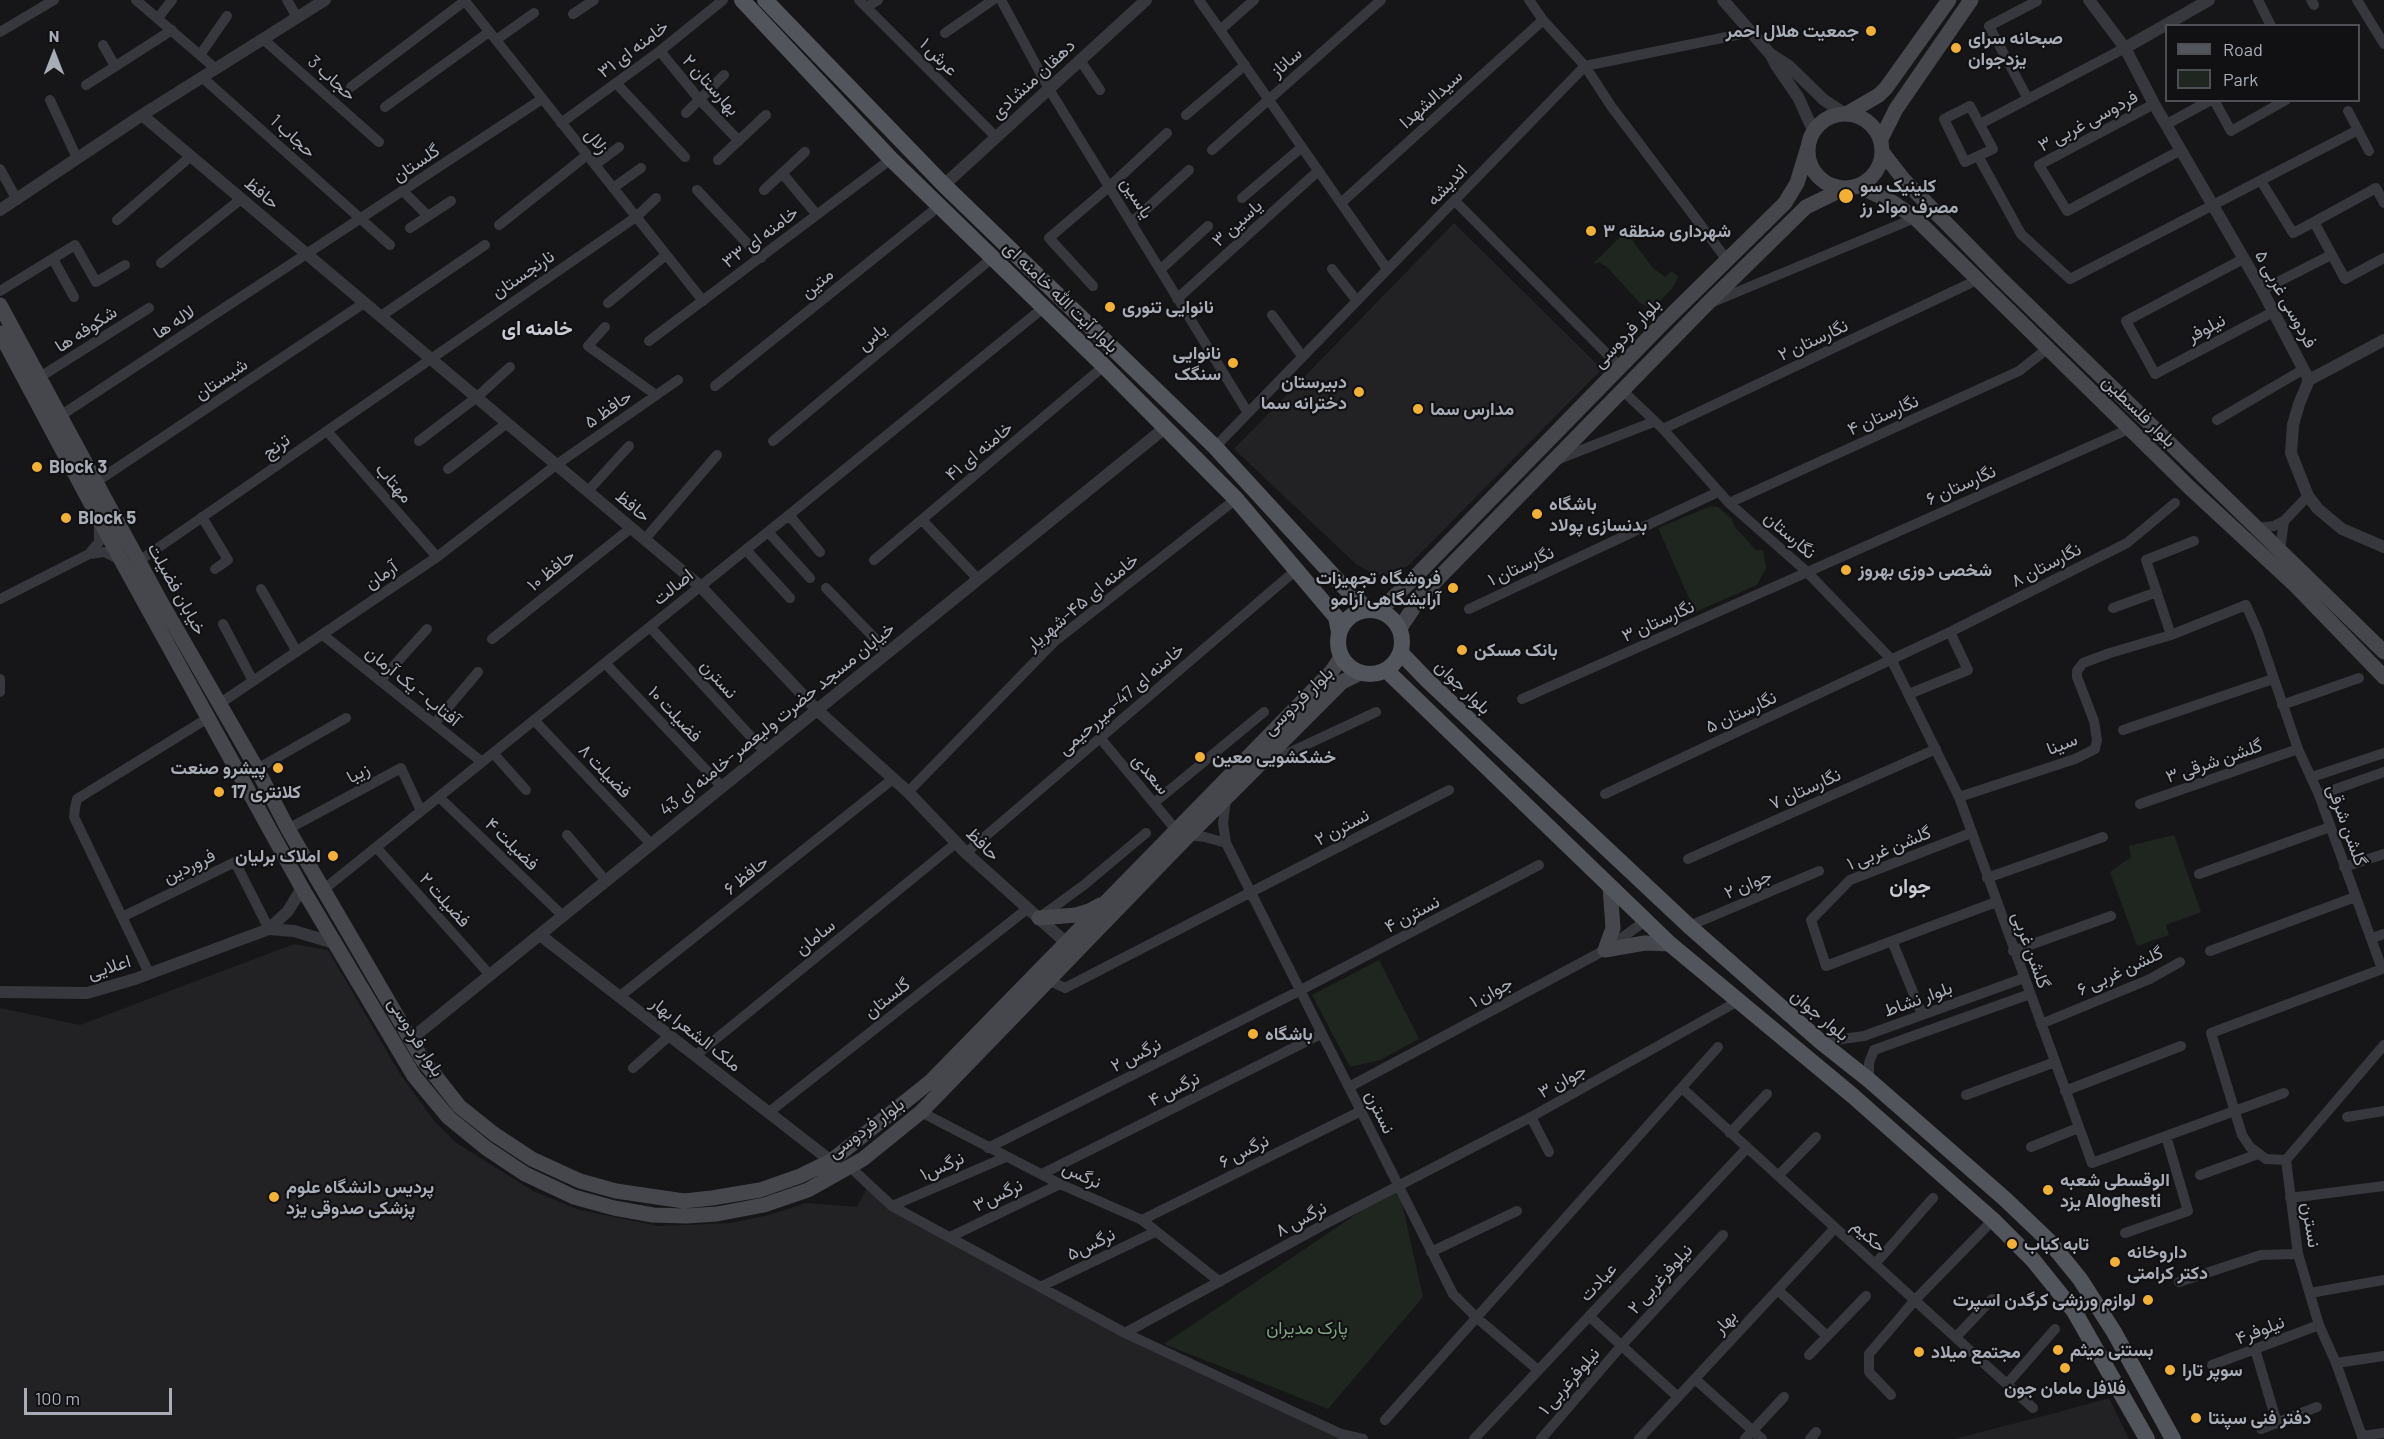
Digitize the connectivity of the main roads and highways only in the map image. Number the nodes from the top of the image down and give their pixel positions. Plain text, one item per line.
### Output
1 (742, 0) edge
2 (765, 0) edge
3 (1949, 0) edge
4 (1971, 0) edge
5 (1886, 88) junction
6 (1902, 102) junction
7 (1846, 113) junction
8 (1882, 146) junction
9 (1808, 147) junction
10 (1904, 180) junction
11 (1797, 183) junction
12 (1851, 187) junction
13 (1815, 202) junction
14 (1892, 202) junction
15 (0, 305) edge
16 (6, 335) edge
17 (1339, 582) junction
18 (1318, 595) junction
19 (1373, 610) junction
20 (1400, 628) junction
21 (1339, 632) junction
22 (2384, 652) edge
23 (1401, 653) junction
24 (1341, 657) junction
25 (1415, 667) junction
26 (1386, 670) junction
27 (1360, 673) junction
28 (2384, 677) edge
29 (1401, 685) junction
30 (1183, 833) junction
31 (1610, 887) junction
32 (323, 890) joint
33 (1110, 899) junction
34 (1662, 900) junction
35 (1033, 914) road end
36 (319, 915) joint
37 (1645, 921) junction
38 (1670, 944) junction
39 (1072, 948) junction
40 (2147, 1439) edge
41 (2173, 1439) edge

1 - 18 main road, بلوار آیت الله خامنه ای
2 - 17 main road, بلوار آیت الله خامنه ای
3 - 5 main road
4 - 6 main road
5 - 6 main road
5 - 7 main road
6 - 8 main road
7 - 8 main road
7 - 9 main road
8 - 10 main road, بلوار فلسطین
8 - 12 main road
9 - 11 main road, بلوار فردوسی
9 - 12 main road
10 - 14 main road
10 - 22 main road, بلوار فلسطین
11 - 13 main road
11 - 19 main road, بلوار فردوسی
12 - 13 main road, بلوار فردوسی
12 - 14 main road, بلوار فلسطین
13 - 20 main road, بلوار فردوسی
14 - 28 main road, بلوار فلسطین
15 - 16 main road, خیابان فضیلت
16 - 32 main road, خیابان فضیلت
16 - 36 main road, خیابان فضیلت
17 - 18 main road
17 - 19 main road, بلوار آیت الله خامنه ای
18 - 21 main road, بلوار آیت الله خامنه ای
19 - 20 main road
19 - 21 main road
20 - 23 main road
21 - 24 main road
23 - 25 main road, بلوار جوان
23 - 26 main road
24 - 27 main road
24 - 30 main road, بلوار فردوسی
25 - 29 main road
25 - 34 main road, بلوار جوان
26 - 27 main road
26 - 29 main road
27 - 30 main road, بلوار فردوسی
29 - 31 main road
30 - 33 main road, بلوار فردوسی
30 - 39 main road, بلوار فردوسی
31 - 37 main road
31 - 38 main road
32 - 39 main road, بلوار فردوسی
33 - 35 main road
33 - 39 main road, بلوار فردوسی
34 - 37 main road
34 - 41 main road, بلوار جوان
36 - 39 main road, بلوار فردوسی
37 - 38 main road
38 - 40 main road

